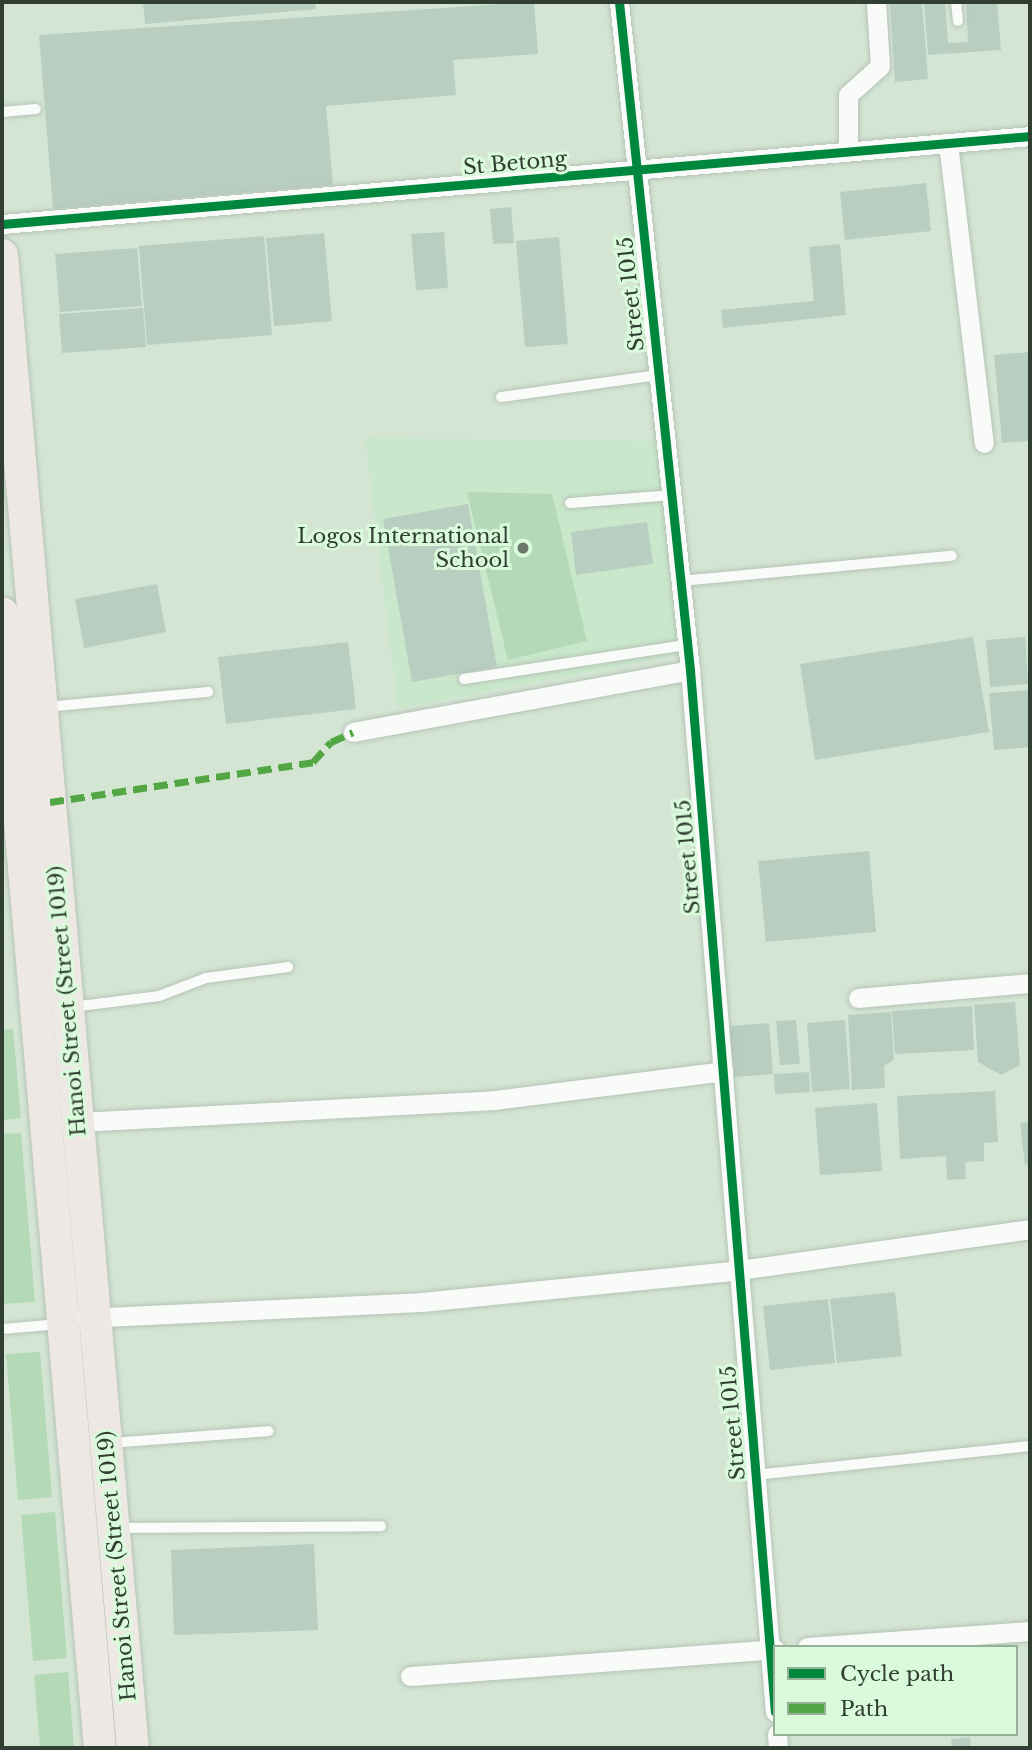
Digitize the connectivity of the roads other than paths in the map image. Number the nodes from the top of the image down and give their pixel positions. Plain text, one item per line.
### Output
1 (619, 2) edge
2 (876, 2) edge
3 (957, 2) edge
4 (958, 21) dead end
5 (36, 109) dead end
6 (2, 112) edge
7 (1030, 136) edge
8 (948, 143) junction
9 (848, 152) junction
10 (635, 171) junction
11 (2, 224) edge
12 (2, 255) edge
13 (658, 375) junction
14 (501, 397) dead end
15 (984, 443) dead end
16 (671, 495) junction
17 (570, 503) dead end
18 (953, 556) dead end
19 (680, 581) junction
20 (2, 613) edge
21 (687, 645) junction
22 (690, 670) junction
23 (464, 679) dead end
24 (208, 692) dead end
25 (41, 707) junction
26 (354, 732) dead end
27 (288, 967) dead end
28 (1030, 983) edge
29 (858, 998) dead end
30 (68, 1008) junction
31 (723, 1071) junction
32 (78, 1122) junction
33 (1030, 1229) edge
34 (739, 1270) junction
35 (96, 1316) junction
36 (64, 1323) junction
37 (2, 1329) edge
38 (269, 1431) dead end
39 (106, 1443) junction
40 (1030, 1446) edge
41 (755, 1475) junction
42 (381, 1526) dead end
43 (114, 1528) junction
44 (1030, 1631) edge
45 (835, 1645) edge
46 (772, 1649) edge
47 (773, 1670) edge
48 (410, 1676) dead end
49 (100, 1748) edge
50 (133, 1748) edge

1 - 10 street, Street 1015
2 - 9 street
3 - 4 lane
5 - 6 lane
7 - 8 street, St Betong
8 - 9 street, St Betong
8 - 15 street
9 - 10 street, St Betong
10 - 11 street, St Betong
10 - 13 street, Street 1015
12 - 25 main road, Hanoi Street (Street 1019)
13 - 14 lane
13 - 16 street, Street 1015
16 - 17 lane
16 - 19 street, Street 1015
18 - 19 lane
19 - 21 street, Street 1015
20 - 36 main road, Hanoi Street (Street 1019)
21 - 22 street, Street 1015
21 - 23 lane
22 - 26 street
22 - 31 street, Street 1015
24 - 25 lane
25 - 30 main road, Hanoi Street (Street 1019)
27 - 30 lane
28 - 29 street
30 - 32 main road, Hanoi Street (Street 1019)
31 - 32 street
31 - 34 street, Street 1015
32 - 35 main road, Hanoi Street (Street 1019)
33 - 34 street
34 - 35 street
34 - 41 street, Street 1015
35 - 36 street
35 - 39 main road, Hanoi Street (Street 1019)
36 - 37 lane
36 - 49 main road, Hanoi Street (Street 1019)
38 - 39 lane
39 - 43 main road, Hanoi Street (Street 1019)
40 - 41 lane
41 - 46 street, Street 1015
42 - 43 lane
43 - 50 main road, Hanoi Street (Street 1019)
44 - 45 street
46 - 47 street, Street 1015
46 - 48 street

